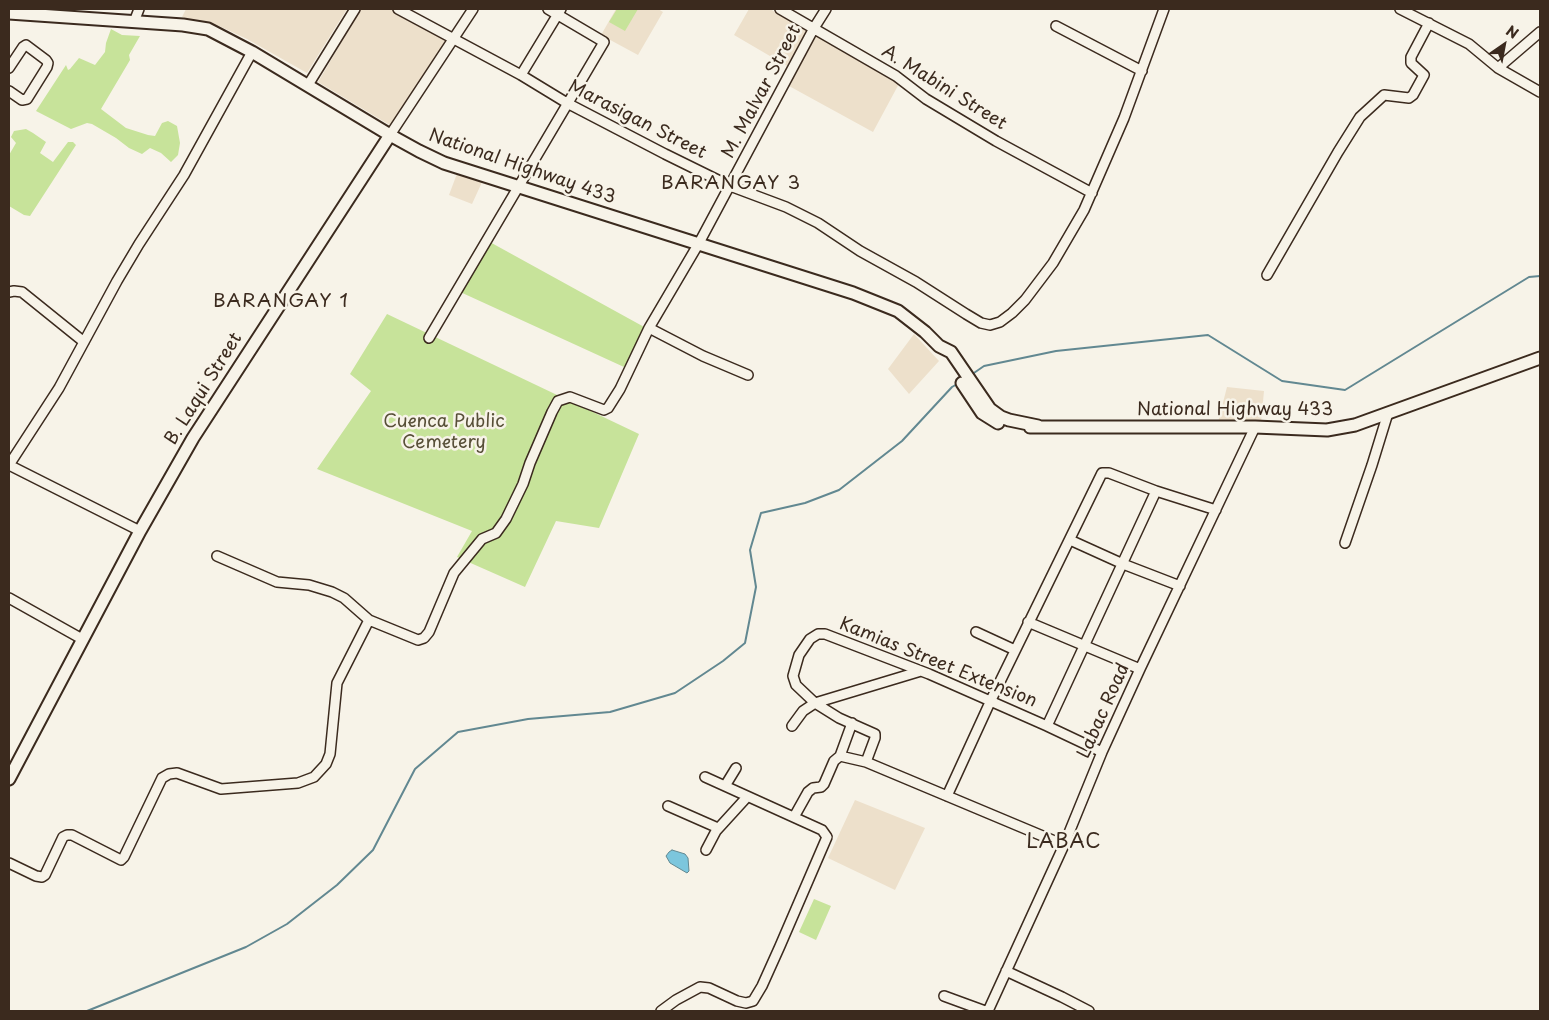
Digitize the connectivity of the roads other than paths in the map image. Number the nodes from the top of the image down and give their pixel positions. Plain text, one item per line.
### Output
1 (139, 9) edge
2 (356, 9) edge
3 (398, 9) edge
4 (473, 9) edge
5 (548, 9) edge
6 (780, 9) edge
7 (826, 9) edge
8 (1164, 9) edge
9 (1400, 9) edge
10 (559, 11) edge
11 (9, 13) edge
12 (134, 22) junction
13 (1429, 23) junction
14 (1056, 26) dead end
15 (814, 28) junction
16 (1540, 32) edge
17 (454, 40) junction
18 (252, 52) junction
19 (9, 68) edge
20 (1498, 68) junction
21 (1142, 71) junction
22 (521, 75) junction
23 (308, 86) junction
24 (9, 91) edge
25 (1540, 92) edge
26 (567, 104) junction
27 (390, 135) junction
28 (730, 186) junction
29 (518, 187) junction
30 (1092, 193) junction
31 (699, 244) junction
32 (1267, 275) dead end
33 (9, 292) edge
34 (649, 328) junction
35 (429, 338) dead end
36 (84, 342) junction
37 (1540, 358) edge
38 (748, 375) dead end
39 (1388, 413) junction
40 (1254, 427) junction
41 (9, 465) edge
42 (1156, 491) junction
43 (1216, 510) junction
44 (140, 531) junction
45 (1070, 540) junction
46 (1345, 543) dead end
47 (217, 556) dead end
48 (1123, 564) junction
49 (1180, 586) junction
50 (9, 598) edge
51 (369, 620) junction
52 (1028, 622) junction
53 (976, 632) dead end
54 (82, 639) junction
55 (1084, 647) junction
56 (1015, 650) junction
57 (1140, 669) junction
58 (922, 671) junction
59 (990, 700) junction
60 (815, 704) junction
61 (852, 723) junction
62 (792, 726) dead end
63 (1047, 726) junction
64 (1102, 752) junction
65 (840, 756) junction
66 (866, 762) junction
67 (736, 768) dead end
68 (705, 776) dead end
69 (9, 779) edge
70 (725, 786) junction
71 (946, 796) junction
72 (748, 797) junction
73 (668, 806) dead end
74 (794, 817) junction
75 (718, 828) junction
76 (1064, 845) junction
77 (706, 850) dead end
78 (9, 864) edge
79 (1006, 971) junction
80 (944, 996) dead end
81 (661, 1011) edge
82 (987, 1011) edge
83 (1089, 1011) edge

1 - 12 street
2 - 23 street
3 - 17 street, Marasigan Street
4 - 17 street, B. Laqui Street
5 - 10 street
6 - 15 street, A. Mabini Street
7 - 15 street, M. Malvar Street
8 - 21 street
9 - 13 street
10 - 22 street
10 - 26 street
11 - 12 main road, National Highway 433
12 - 18 main road, National Highway 433
13 - 20 street
13 - 32 street
14 - 21 street
15 - 28 street, M. Malvar Street
15 - 30 street, A. Mabini Street
16 - 20 street
17 - 22 street, Marasigan Street
17 - 27 street, B. Laqui Street
18 - 23 main road, National Highway 433
18 - 36 street
19 - 24 street
20 - 25 street
21 - 30 street
22 - 26 street, Marasigan Street
23 - 27 main road, National Highway 433
26 - 28 street, Marasigan Street
26 - 29 street
27 - 29 main road, National Highway 433
27 - 44 main road, B. Laqui Street
28 - 30 street, Marasigan Street
28 - 31 street, M. Malvar Street
29 - 31 main road, National Highway 433
29 - 35 street
31 - 34 street, M. Malvar Street
31 - 40 main road, National Highway 433
33 - 36 street
34 - 38 street
34 - 51 street, M. Malvar Street
36 - 41 street
37 - 39 main road, National Highway 433
39 - 40 main road, National Highway 433
39 - 46 street
40 - 43 street, Labac Road
41 - 44 street
42 - 43 street
42 - 45 street
42 - 48 street
43 - 49 street, Labac Road
44 - 54 main road, B. Laqui Street
45 - 48 street
45 - 52 street
47 - 51 street
48 - 49 street
48 - 55 street
49 - 57 street, Labac Road
50 - 54 street
51 - 78 street
52 - 55 street
52 - 56 street
53 - 56 street
54 - 69 main road, B. Laqui Street
55 - 57 street
55 - 63 street
56 - 59 street
57 - 64 street, Labac Road
58 - 59 street, Kamias Street Extension
58 - 60 street
58 - 60 street, Kamias Street Extension
59 - 63 street, Kamias Street Extension
59 - 71 street
60 - 61 street, Kamias Street Extension
60 - 62 street
61 - 65 street
61 - 66 street, Kamias Street Extension
63 - 64 street, Kamias Street Extension
64 - 76 street, Labac Road
65 - 66 street
65 - 74 street
66 - 71 street
67 - 70 street
68 - 70 street
70 - 72 street
71 - 76 street
72 - 74 street
72 - 75 street
73 - 75 street
74 - 81 street
75 - 77 street
76 - 79 street, Labac Road
79 - 82 street, Labac Road
79 - 83 street
80 - 82 street

